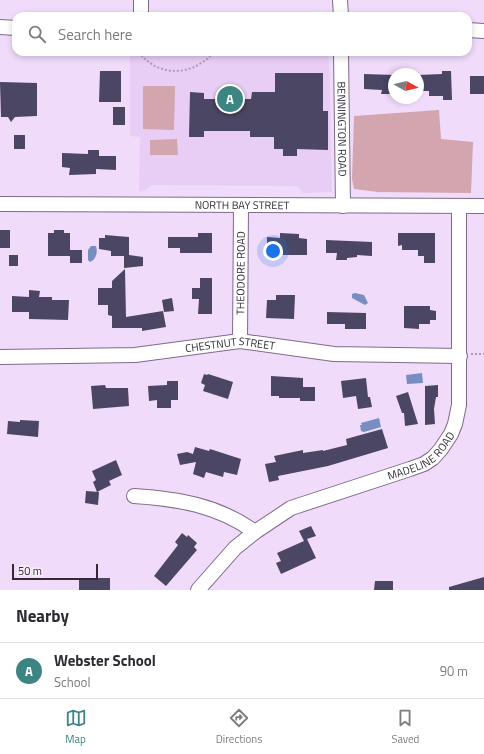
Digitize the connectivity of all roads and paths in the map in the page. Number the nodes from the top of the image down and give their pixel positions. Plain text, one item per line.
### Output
1 (141, 0) edge
2 (340, 0) edge
3 (141, 12) edge
4 (341, 12) edge
5 (0, 27) edge
6 (12, 28) edge
7 (472, 30) edge
8 (484, 30) edge
9 (143, 56) edge
10 (210, 56) edge
11 (341, 56) edge
12 (0, 204) edge
13 (241, 206) junction
14 (342, 206) junction
15 (484, 206) edge
16 (459, 207) junction
17 (240, 341) junction
18 (484, 354) edge
19 (465, 355) junction
20 (0, 357) edge
21 (134, 496) dead end
22 (254, 532) junction
23 (198, 590) edge

1 - 3 street
2 - 4 street
5 - 6 street
7 - 8 street
9 - 10 path
11 - 14 street, BENNINGTON ROAD
12 - 13 street, NORTH BAY STREET
13 - 14 street, NORTH BAY STREET
13 - 17 street, THEODORE ROAD
14 - 16 street, NORTH BAY STREET
15 - 16 street, NORTH BAY STREET
16 - 19 street, MADELINE ROAD
17 - 19 street, CHESTNUT STREET
17 - 20 street, CHESTNUT STREET
18 - 19 path
19 - 22 street, MADELINE ROAD
21 - 22 street
22 - 23 street, MADELINE ROAD

